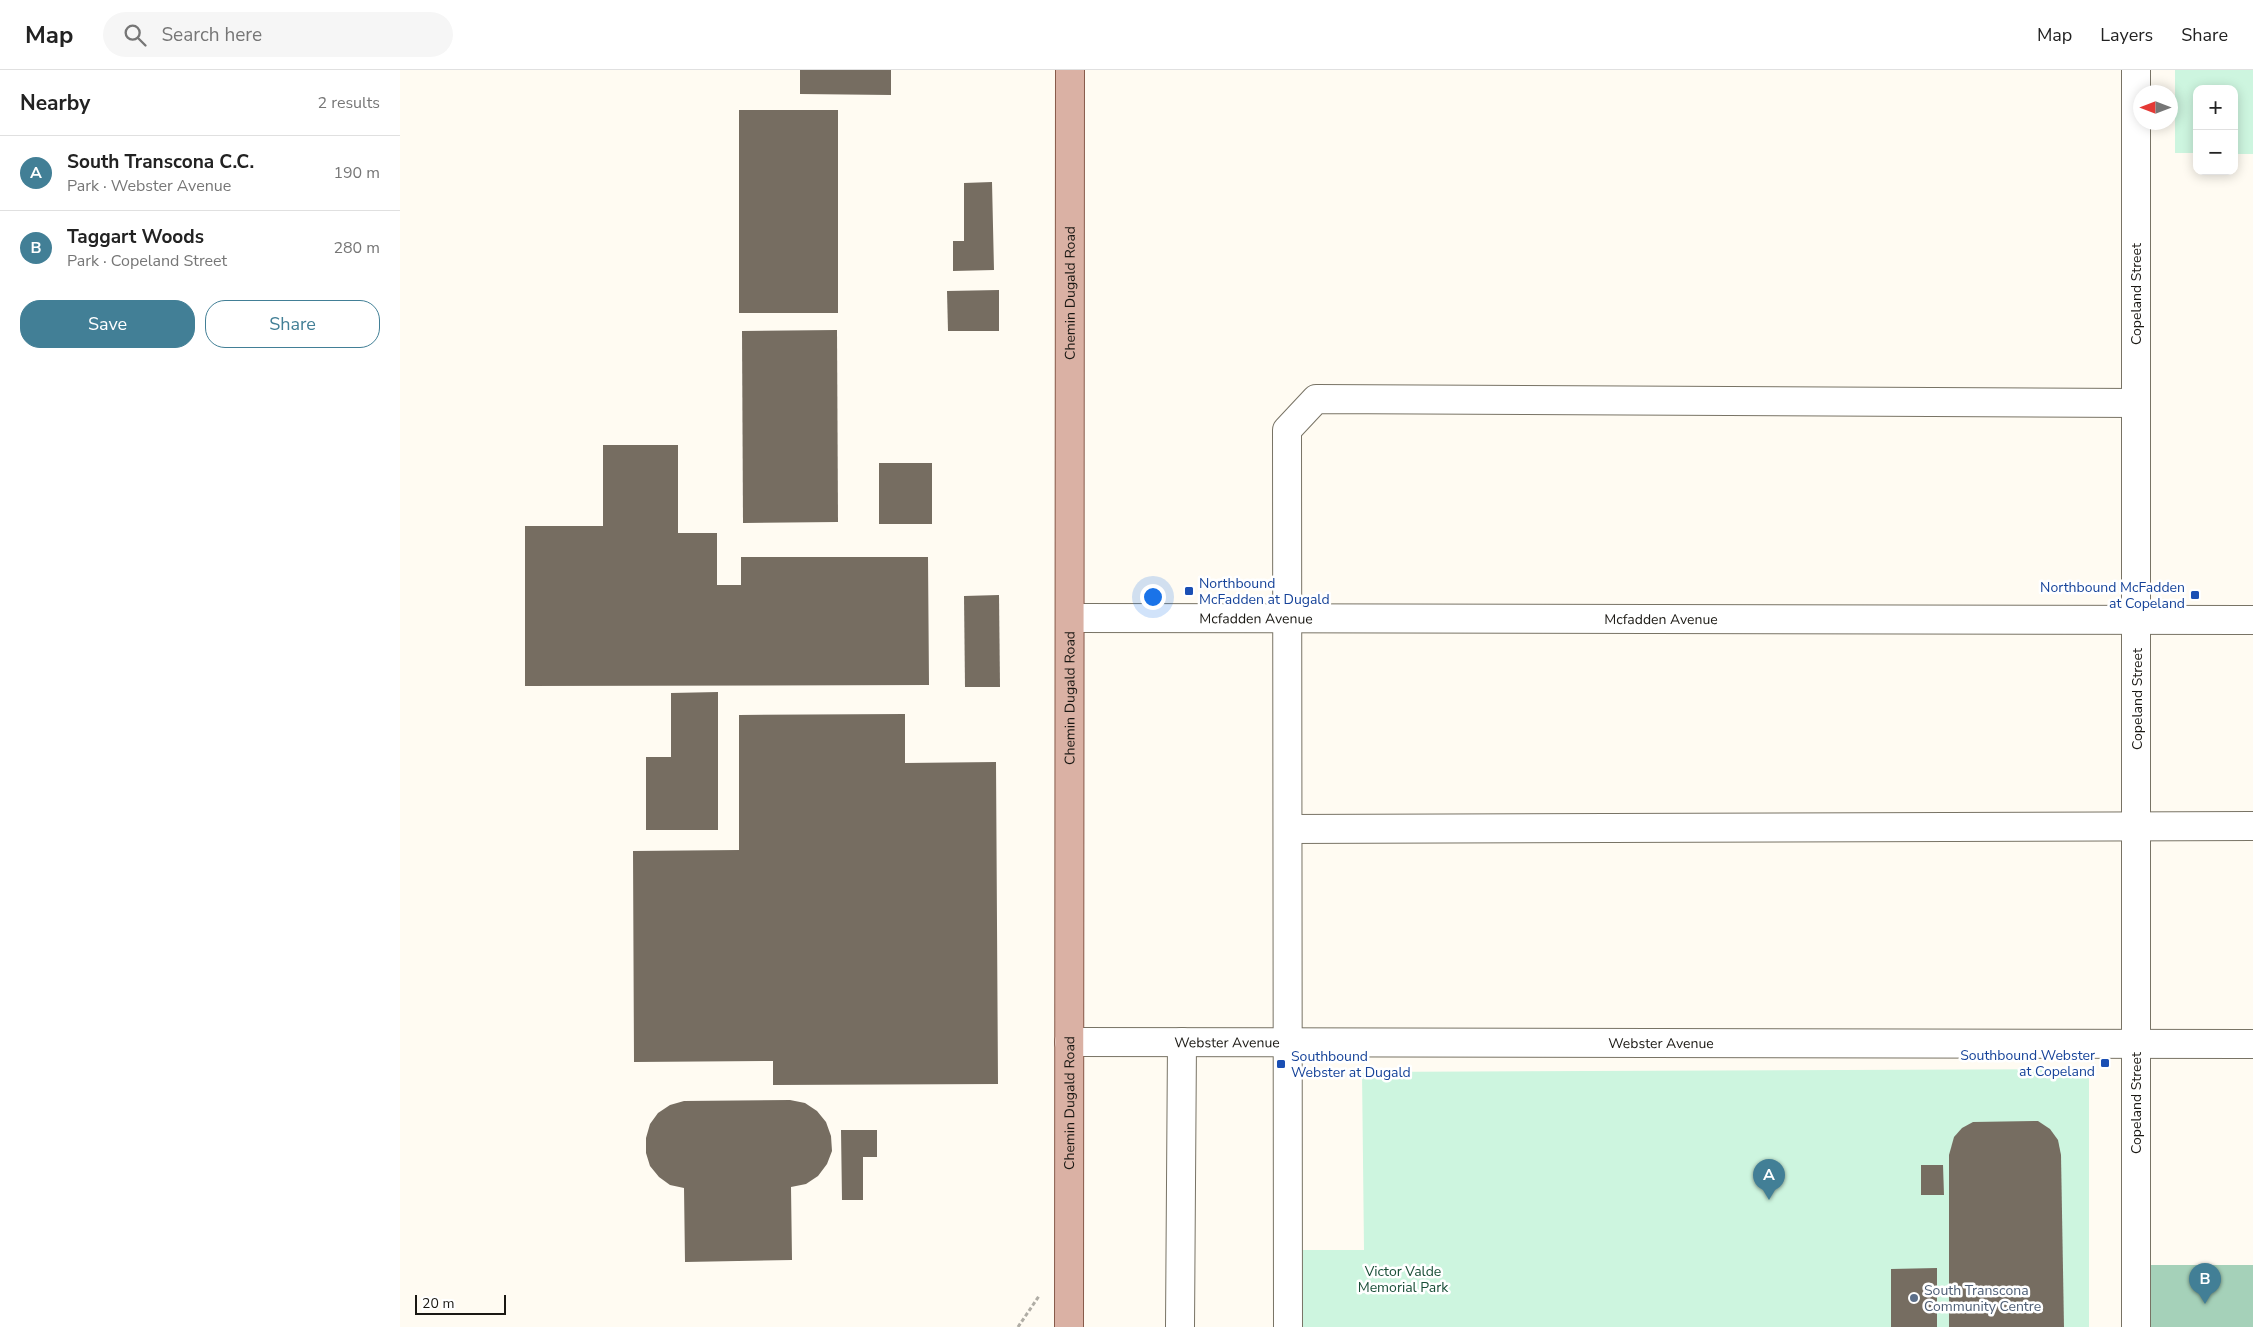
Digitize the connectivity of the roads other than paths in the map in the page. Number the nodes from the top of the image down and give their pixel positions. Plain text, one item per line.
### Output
1 (1070, 70) edge
2 (2136, 70) edge
3 (2135, 404) junction
4 (1288, 617) junction
5 (1070, 618) junction
6 (2137, 620) junction
7 (2253, 620) edge
8 (2137, 825) junction
9 (2253, 826) edge
10 (1288, 829) junction
11 (1069, 1042) junction
12 (1182, 1042) junction
13 (1288, 1042) junction
14 (2253, 1044) edge
15 (2136, 1045) junction
16 (1070, 1327) edge
17 (1180, 1327) edge
18 (1288, 1327) edge
19 (2136, 1327) edge

1 - 5 main road, Chemin Dugald Road
2 - 3 street, Copeland Street
3 - 4 street
3 - 6 street, Copeland Street
4 - 5 street, Mcfadden Avenue
4 - 6 street, Mcfadden Avenue
4 - 10 street
5 - 11 main road, Chemin Dugald Road
6 - 7 street, Mcfadden Avenue
6 - 8 street, Copeland Street
8 - 9 street
8 - 10 street
8 - 15 street, Copeland Street
10 - 13 street
11 - 12 street, Webster Avenue
11 - 16 main road, Chemin Dugald Road
12 - 13 street, Webster Avenue
12 - 17 street
13 - 15 street, Webster Avenue
13 - 18 street
14 - 15 street, Webster Avenue
15 - 19 street, Copeland Street

